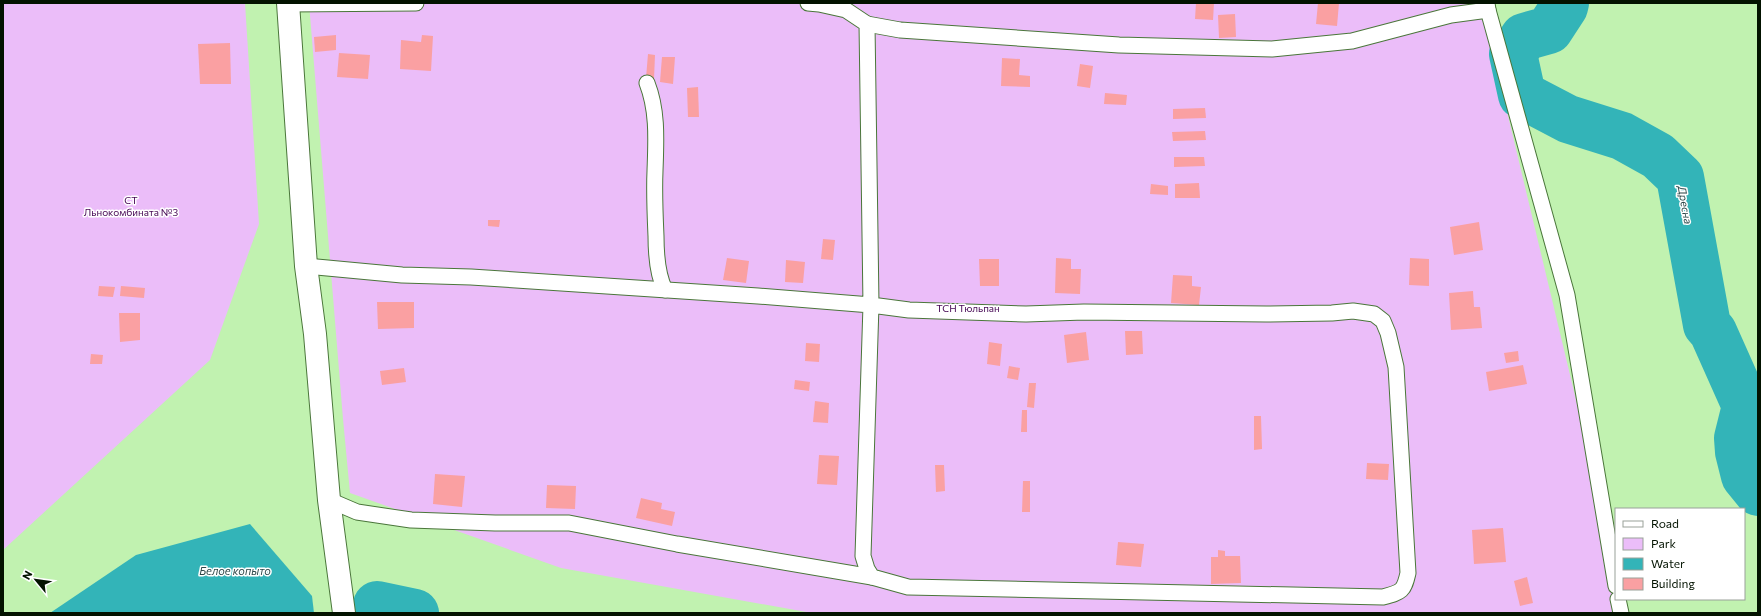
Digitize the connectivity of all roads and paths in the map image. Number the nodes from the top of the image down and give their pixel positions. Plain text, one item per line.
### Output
1 (416, 3) edge
2 (808, 3) edge
3 (288, 4) edge
4 (1488, 6) edge
5 (867, 24) junction
6 (647, 83) dead end
7 (306, 266) junction
8 (665, 290) junction
9 (871, 305) junction
10 (329, 500) junction
11 (872, 577) junction
12 (1615, 580) edge
13 (1618, 600) edge
14 (344, 613) edge
15 (1621, 613) edge

1 - 3 lane
2 - 5 lane
3 - 7 street
4 - 5 lane
4 - 12 lane
5 - 9 lane
6 - 8 lane
7 - 8 lane
7 - 10 street
8 - 9 lane
9 - 11 lane
9 - 11 lane
10 - 11 lane
10 - 14 street
13 - 15 lane

